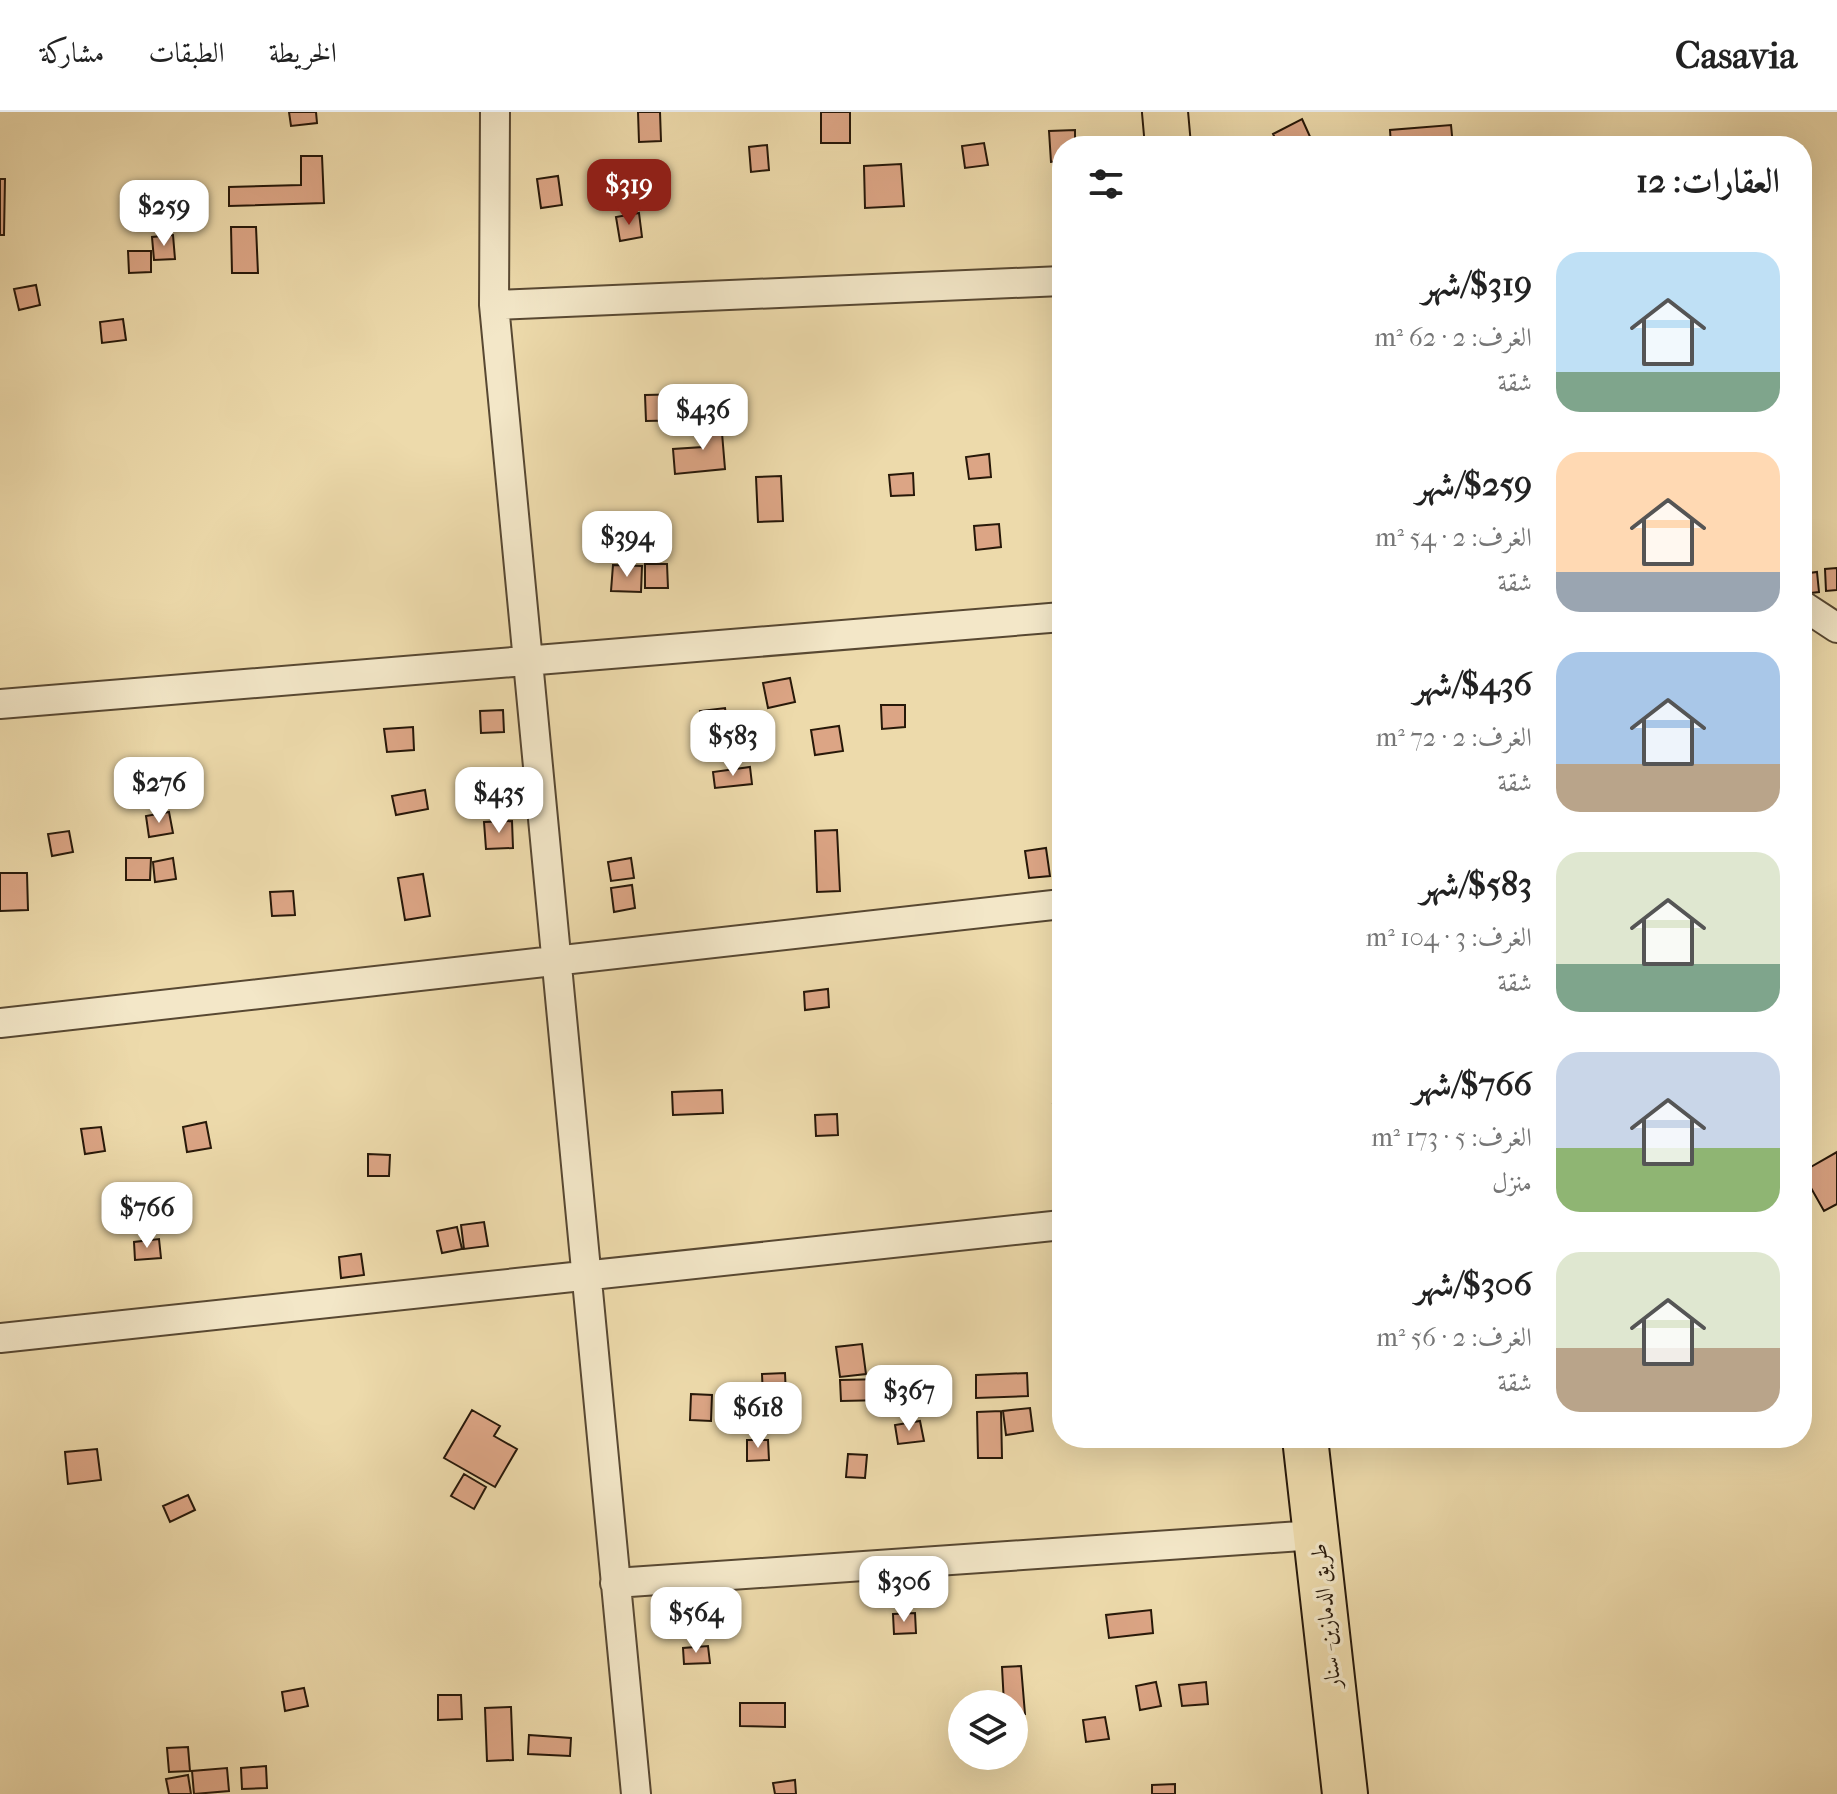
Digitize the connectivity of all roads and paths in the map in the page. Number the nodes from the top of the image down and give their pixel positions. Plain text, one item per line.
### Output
1 (495, 112) edge
2 (1165, 112) edge
3 (1167, 136) edge
4 (1052, 281) edge
5 (494, 305) junction
6 (1812, 612) edge
7 (1052, 618) edge
8 (1837, 628) edge
9 (526, 661) junction
10 (0, 704) edge
11 (1052, 905) edge
12 (555, 960) junction
13 (0, 1023) edge
14 (1052, 1226) edge
15 (586, 1276) junction
16 (0, 1338) edge
17 (1306, 1448) edge
18 (1316, 1535) junction
19 (615, 1583) junction
20 (636, 1794) edge
21 (1345, 1794) edge

1 - 5 street
2 - 3 highway
4 - 5 street
5 - 9 street
6 - 8 street
7 - 9 street
9 - 10 street
9 - 12 street
11 - 12 street
12 - 13 street
12 - 15 street
14 - 15 street
15 - 16 street
15 - 19 street
17 - 18 highway, طريق الدمازين- سنار
18 - 19 street
18 - 21 highway, طريق الدمازين- سنار
19 - 20 street

